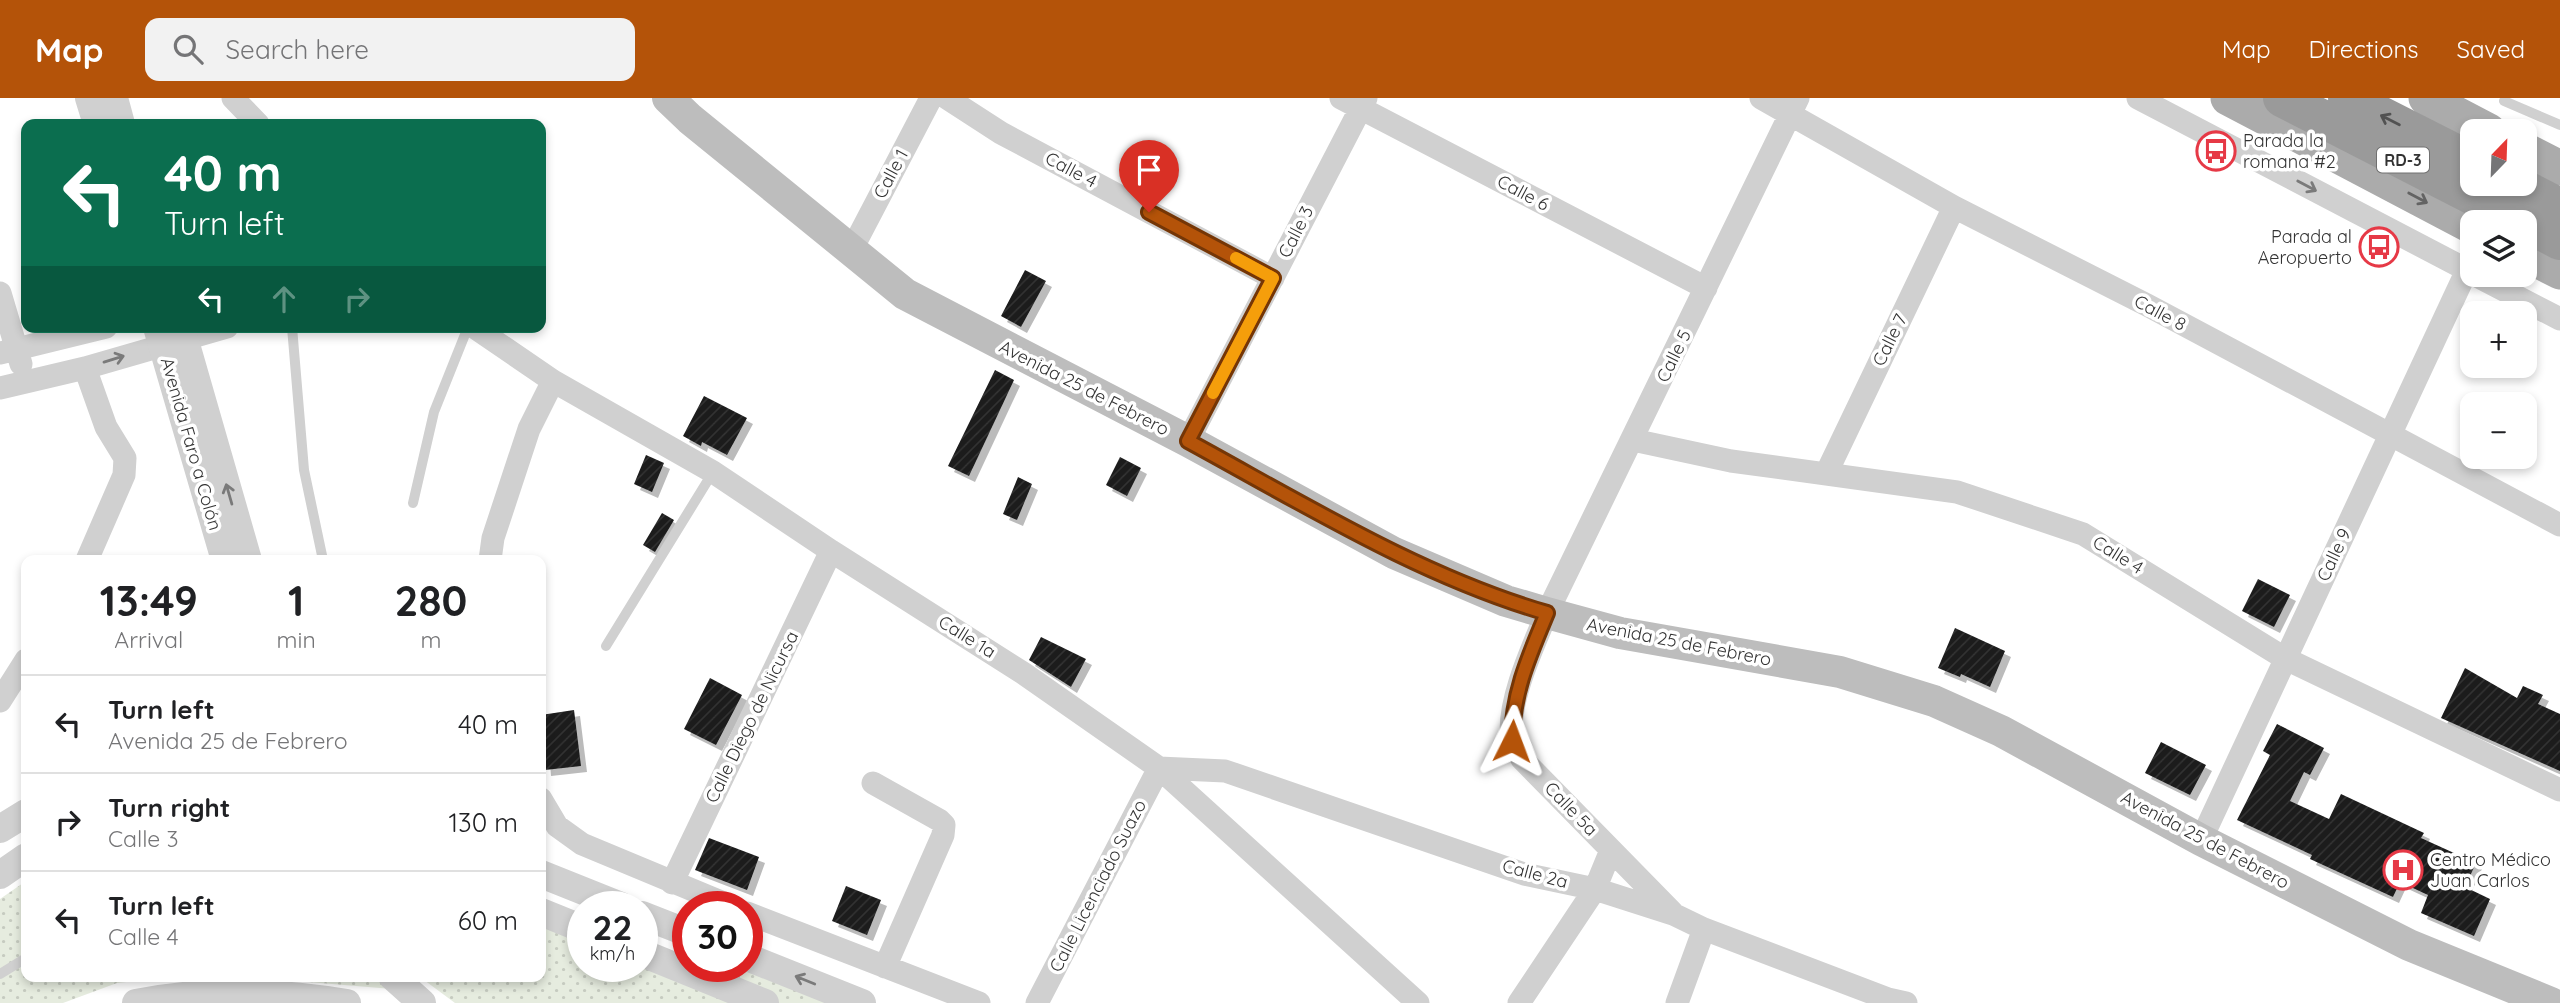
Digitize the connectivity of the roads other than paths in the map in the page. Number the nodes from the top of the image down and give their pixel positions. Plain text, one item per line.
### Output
1 (89, 98) edge
2 (114, 98) edge
3 (668, 98) edge
4 (931, 98) edge
5 (947, 98) edge
6 (1761, 98) edge
7 (2138, 98) edge
8 (2228, 98) edge
9 (2282, 98) edge
10 (2347, 98) edge
11 (2426, 98) edge
12 (1356, 102) edge
13 (1794, 105) edge
14 (2497, 116) edge
15 (95, 119) edge
16 (120, 119) edge
17 (2560, 125) edge
18 (2460, 155) edge
19 (2538, 157) edge
20 (2560, 168) edge
21 (2538, 196) edge
22 (1954, 207) junction
23 (2560, 207) edge
24 (2499, 210) edge
25 (2460, 219) edge
26 (2537, 230) edge
27 (2560, 241) edge
28 (852, 249) junction
29 (2537, 260) edge
30 (2460, 267) edge
31 (2560, 272) edge
32 (1273, 278) junction
33 (2465, 287) edge
34 (2499, 287) edge
35 (1706, 288) junction
36 (0, 293) edge
37 (2560, 319) edge
38 (82, 333) edge
39 (293, 333) edge
40 (466, 333) edge
41 (483, 333) edge
42 (171, 335) edge
43 (8, 351) edge
44 (85, 368) junction
45 (26, 380) junction
46 (553, 380) junction
47 (0, 388) edge
48 (2390, 434) junction
49 (1633, 440) junction
50 (1188, 441) junction
51 (713, 472) junction
52 (1826, 474) junction
53 (413, 503) dead end
54 (2560, 525) edge
55 (831, 551) junction
56 (89, 555) edge
57 (224, 555) edge
58 (246, 555) edge
59 (322, 555) edge
60 (490, 555) edge
61 (1547, 613) junction
62 (606, 646) dead end
63 (2286, 659) junction
64 (21, 668) edge
65 (0, 701) edge
66 (1159, 768) junction
67 (873, 783) dead end
68 (2560, 790) edge
69 (546, 807) edge
70 (21, 816) edge
71 (0, 829) edge
72 (2201, 840) junction
73 (1611, 850) junction
74 (21, 860) edge
75 (0, 875) edge
76 (546, 876) edge
77 (672, 883) junction
78 (1595, 890) junction
79 (584, 891) edge
80 (693, 891) edge
81 (546, 914) edge
82 (1673, 914) junction
83 (763, 919) edge
84 (567, 923) edge
85 (1704, 929) junction
86 (658, 960) edge
87 (21, 961) edge
88 (763, 963) edge
89 (885, 967) junction
90 (0, 974) edge
91 (204, 982) edge
92 (399, 982) edge
93 (166, 997) junction
94 (1893, 1002) edge
95 (136, 1003) edge
96 (347, 1003) edge
97 (422, 1003) edge
98 (765, 1003) edge
99 (862, 1003) edge
100 (979, 1003) edge
101 (1037, 1003) edge
102 (1418, 1003) edge
103 (1519, 1003) edge
104 (1676, 1003) edge
105 (2552, 1003) edge

1 - 15 street
2 - 16 street
3 - 28 main road, Avenida 25 de Febrero
4 - 28 street, Calle 1
5 - 32 street, Calle 4
6 - 13 street, Calle 8
7 -> 30 street
8 -> 25 main road
9 - 24 highway, RD-3
18 -> 10 highway, RD-3
11 - 14 main road
12 - 32 street, Calle 3
12 - 35 street, Calle 6
13 - 22 street, Calle 8
13 - 35 street, Calle 5
14 - 17 lane
19 - 20 main road
21 - 23 highway
22 - 48 street, Calle 8
22 - 52 street, Calle 7
26 - 27 highway, RD-3
28 - 50 main road, Avenida 25 de Febrero
29 - 31 main road
32 - 50 street, Calle 3
33 - 48 street, Calle 9
34 - 37 street
35 - 49 street, Calle 5
36 - 43 street
38 - 43 street
39 - 59 lane
40 - 53 lane
41 - 46 street, Calle 1a
44 -> 42 street
42 - 57 street, Avenida Faro a Colón
58 -> 42 street, Avenida Faro a Colón
43 - 45 street
44 - 45 street
44 - 56 street
45 - 47 street
46 - 51 street, Calle 1a
46 - 60 street
48 - 54 street, Calle 8
48 - 63 street, Calle 9
49 - 52 street, Calle 4
49 - 61 street, Calle 5
50 - 61 main road, Avenida 25 de Febrero
51 - 55 street, Calle 1a
51 - 62 lane
52 - 63 street, Calle 4
55 - 66 street, Calle 1a
55 - 77 street, Calle Diego de Nicursa
61 - 72 main road, Avenida 25 de Febrero
61 - 73 street, Calle 5a
63 - 68 street, Calle 4
63 - 72 street, Calle 9
64 - 65 street
66 - 78 street, Calle 2a
66 - 101 street, Calle Licenciado Suazo
66 - 102 street, Calle 1a
67 - 89 street
69 - 77 street
70 - 71 street
72 - 105 main road, Avenida 25 de Febrero
73 - 78 street, Calle 5a
73 - 82 street, Calle 5a
74 - 75 street
76 - 79 street
77 - 80 street
78 - 82 street, Calle 2a
78 - 103 street, Calle 5a
81 - 84 street
82 - 85 street, Calle 2a
83 - 89 street
85 - 94 street, Calle 2a
85 - 104 street
86 - 98 street
87 - 90 lane
99 -> 88 street
89 - 100 street
91 - 93 street
92 - 97 street
93 - 95 street
93 - 96 street

